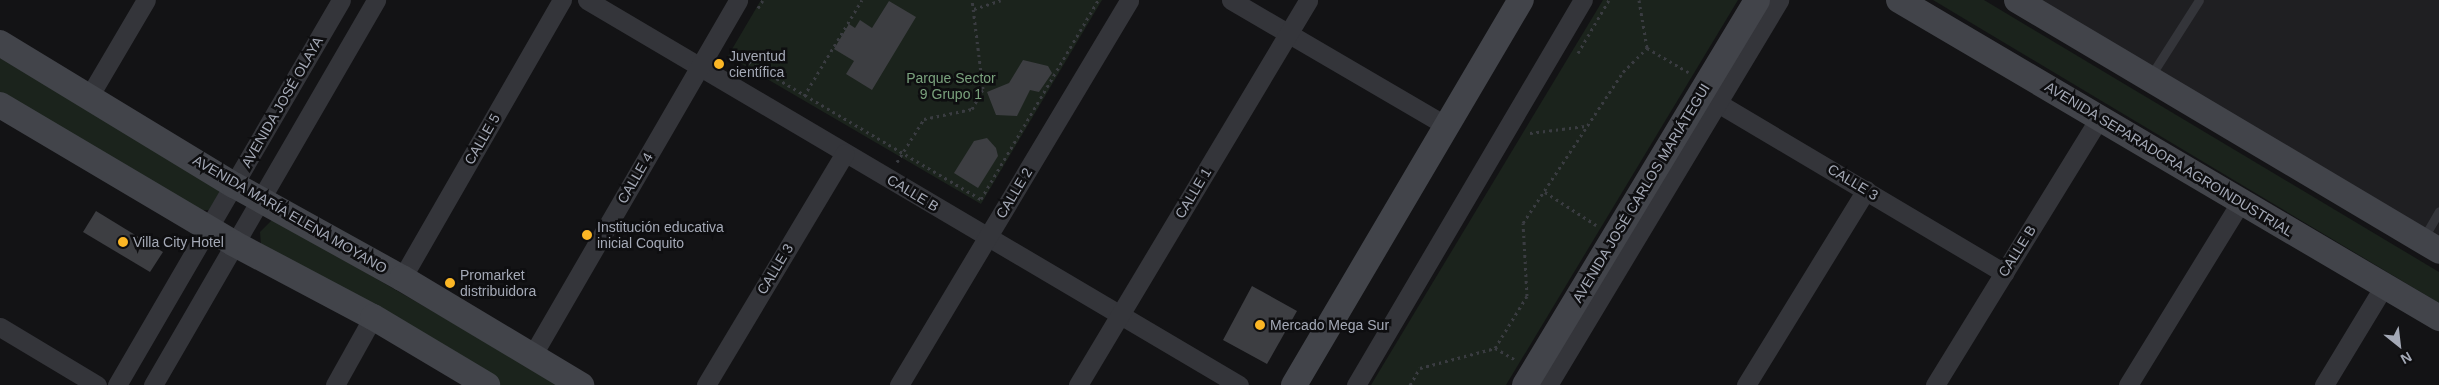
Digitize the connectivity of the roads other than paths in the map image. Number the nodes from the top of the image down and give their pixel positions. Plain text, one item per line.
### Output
1 (146, 0) edge
2 (341, 0) edge
3 (376, 0) edge
4 (562, 0) edge
5 (587, 0) edge
6 (738, 0) edge
7 (1129, 0) edge
8 (1231, 0) edge
9 (1308, 0) edge
10 (1521, 0) edge
11 (1583, 0) edge
12 (1757, 0) edge
13 (1779, 0) edge
14 (1899, 0) edge
15 (2017, 0) edge
16 (2199, 0) edge
17 (1288, 33) junction
18 (0, 43) edge
19 (699, 67) junction
20 (2150, 78) junction
21 (1702, 90) junction
22 (90, 95) junction
23 (0, 105) edge
24 (2099, 118) junction
25 (1447, 126) junction
26 (845, 153) junction
27 (234, 185) junction
28 (1866, 190) junction
29 (261, 200) junction
30 (2241, 201) junction
31 (2439, 211) edge
32 (210, 228) junction
33 (988, 237) junction
34 (233, 243) junction
35 (2430, 246) edge
36 (2004, 273) junction
37 (402, 278) junction
38 (2384, 286) junction
39 (1121, 315) junction
40 (373, 317) junction
41 (2439, 318) edge
42 (0, 328) edge
43 (532, 356) junction
44 (1545, 384) edge
45 (97, 385) edge
46 (117, 385) edge
47 (152, 385) edge
48 (335, 385) edge
49 (487, 385) edge
50 (581, 385) edge
51 (706, 385) edge
52 (899, 385) edge
53 (1078, 385) edge
54 (1239, 385) edge
55 (1294, 385) edge
56 (1356, 385) edge
57 (1746, 385) edge
58 (1935, 385) edge
59 (2128, 385) edge
60 (2324, 385) edge

1 - 22 street
2 - 27 street, AVENIDA JOSÉ OLAYA
3 - 29 street
4 - 37 street, CALLE 5
5 - 19 street, CALLE B
6 - 19 street, CALLE 4
7 - 33 street, CALLE 2
8 - 17 street
9 - 17 street, CALLE 1
10 - 25 street
11 - 56 street
12 - 21 street, AVENIDA JOSÉ CARLOS MARIÁTEGUI
13 - 21 street, AVENIDA JOSÉ CARLOS MARIÁTEGUI
14 - 24 street, AVENIDA SEPARADORA AGROINDUSTRIAL
15 - 20 street
16 - 20 lane
17 - 25 street
17 - 39 street, CALLE 1
18 - 22 street, AVENIDA MARÍA ELENA MOYANO
19 - 26 street, CALLE B
19 - 43 street, CALLE 4
20 - 35 street
21 - 28 street, CALLE 3
21 - 44 street, AVENIDA JOSÉ CARLOS MARIÁTEGUI
22 - 27 street, AVENIDA MARÍA ELENA MOYANO
23 - 32 street
24 - 30 street, AVENIDA SEPARADORA AGROINDUSTRIAL
24 - 36 street, CALLE B
25 - 55 street
26 - 33 street, CALLE B
26 - 51 street, CALLE 3
27 - 29 street, AVENIDA MARÍA ELENA MOYANO
27 - 32 street, AVENIDA JOSÉ OLAYA
28 - 36 street, CALLE 3
28 - 57 street
29 - 34 street
29 - 37 street, AVENIDA MARÍA ELENA MOYANO
30 - 38 street, AVENIDA SEPARADORA AGROINDUSTRIAL
30 - 59 street
31 - 35 lane
32 - 34 street
32 - 46 street, AVENIDA JOSÉ OLAYA
33 - 39 street, CALLE B
33 - 52 street, CALLE 2
34 - 40 street
34 - 47 street
36 - 58 street, CALLE B
37 - 43 street, AVENIDA MARÍA ELENA MOYANO
38 - 41 street, AVENIDA SEPARADORA AGROINDUSTRIAL
38 - 60 street
39 - 53 street, CALLE 1
39 - 54 street, CALLE B
40 - 48 street
40 - 49 street
42 - 45 street
43 - 50 street, AVENIDA MARÍA ELENA MOYANO

